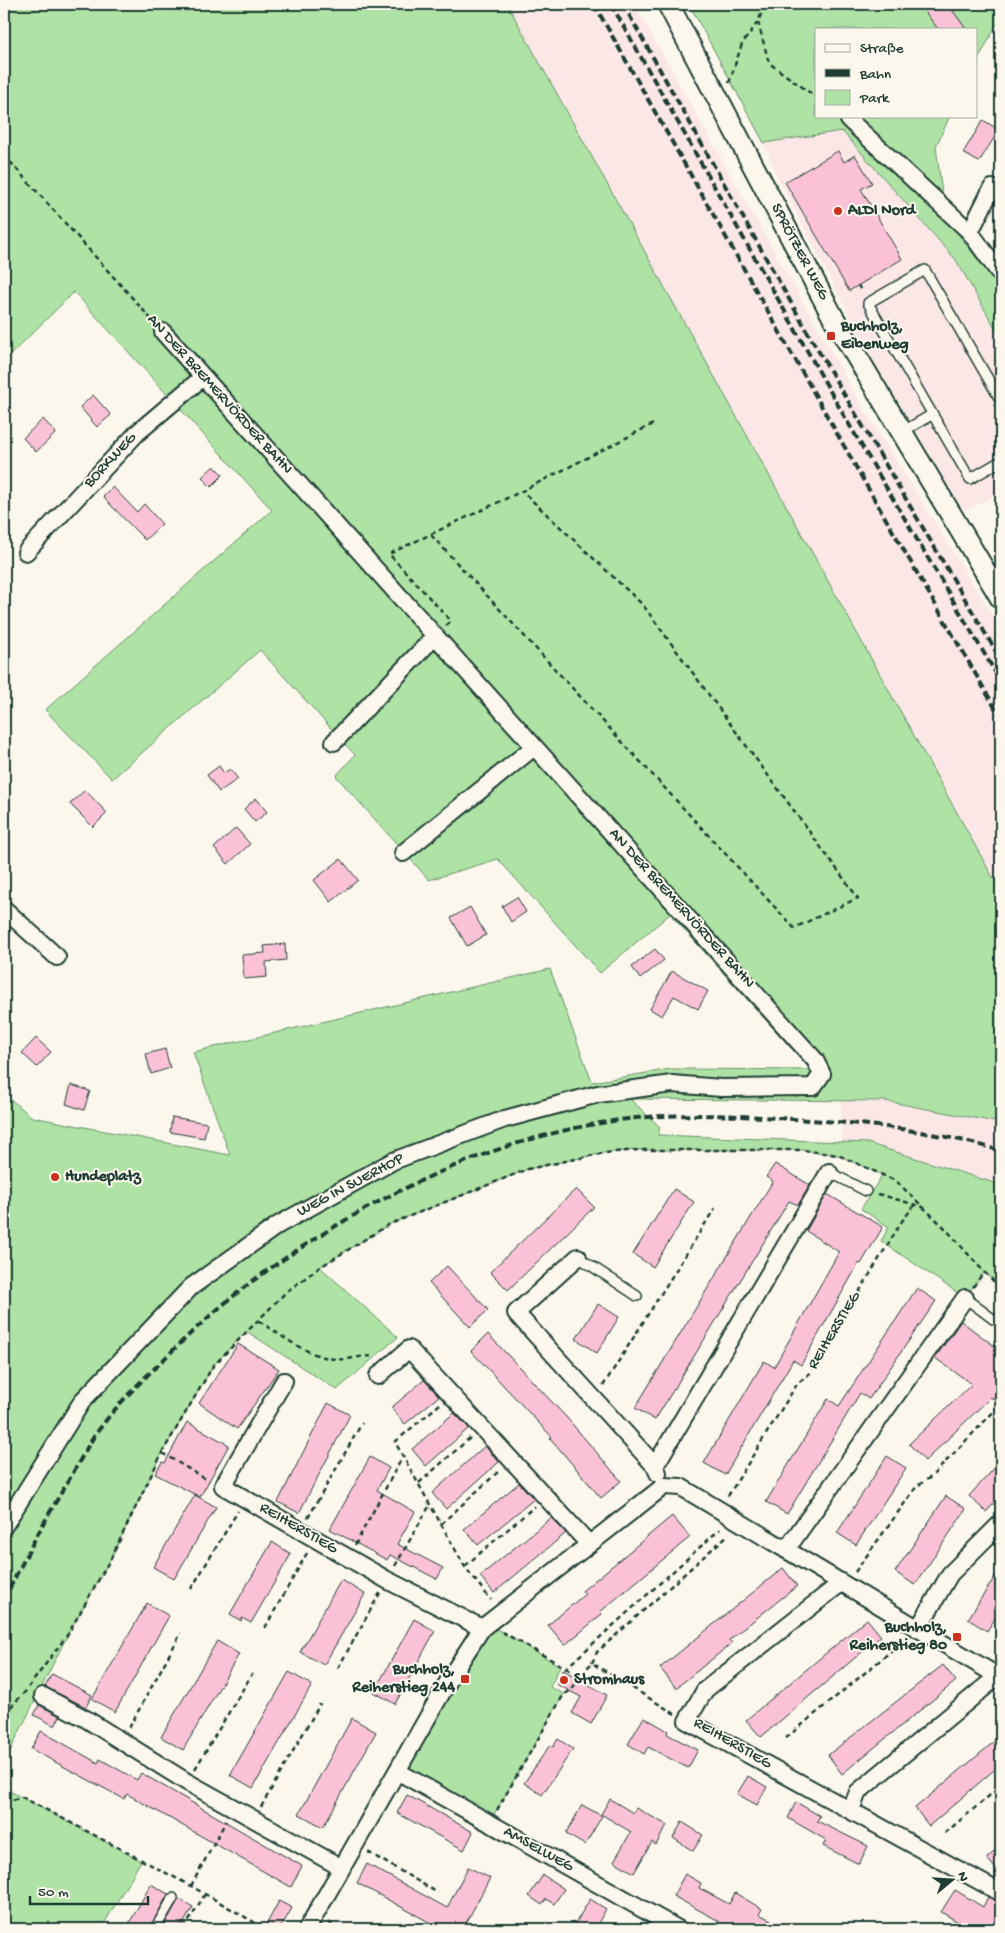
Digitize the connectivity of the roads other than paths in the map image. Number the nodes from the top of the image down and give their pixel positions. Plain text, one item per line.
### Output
1 (668, 4) edge
2 (849, 120) dead end
3 (992, 188) dead end
4 (970, 232) junction
5 (1001, 275) edge
6 (163, 332) road end
7 (203, 377) junction
8 (1001, 401) edge
9 (932, 414) junction
10 (900, 433) junction
11 (1001, 461) edge
12 (26, 552) dead end
13 (1001, 598) edge
14 (435, 636) junction
15 (334, 742) dead end
16 (534, 747) junction
17 (404, 854) dead end
18 (4, 909) edge
19 (57, 957) dead end
20 (822, 1074) joint
21 (829, 1172) joint
22 (866, 1191) road end
23 (578, 1256) joint
24 (637, 1296) dead end
25 (965, 1298) joint
26 (993, 1319) dead end
27 (378, 1376) dead end
28 (284, 1382) dead end
29 (655, 1466) junction
30 (664, 1486) junction
31 (1001, 1523) edge
32 (4, 1526) edge
33 (589, 1544) junction
34 (786, 1550) junction
35 (843, 1584) junction
36 (485, 1626) junction
37 (918, 1628) junction
38 (1000, 1677) edge
39 (43, 1696) dead end
40 (397, 1772) junction
41 (851, 1810) junction
42 (342, 1868) junction
43 (1001, 1893) edge
44 (173, 1898) dead end
45 (155, 1929) edge
46 (307, 1929) edge
47 (678, 1929) edge

1 - 10 street, SPRÖTZER WEG
2 - 4 street
3 - 4 street
4 - 5 street
6 - 7 street, AN DER BREMERVÖRDER BAHN
7 - 12 street, BORKWEG
7 - 14 street, AN DER BREMERVÖRDER BAHN
8 - 9 lane
9 - 10 lane
9 - 11 lane
10 - 13 street, SPRÖTZER WEG
14 - 15 street
14 - 16 street, AN DER BREMERVÖRDER BAHN
16 - 17 street
16 - 20 street, AN DER BREMERVÖRDER BAHN
18 - 19 street
20 - 32 street, WEG IN SUERHOP
21 - 22 lane
21 - 29 street
23 - 24 lane
23 - 29 street
25 - 26 lane
25 - 34 street
27 - 33 street
28 - 36 street, REIHERSTIEG
29 - 30 street
30 - 33 street
30 - 34 street
31 - 37 street
33 - 36 street
34 - 35 street
35 - 37 street
35 - 41 street, REIHERSTIEG
36 - 40 street
37 - 38 street
38 - 41 street
39 - 42 street
40 - 42 street
40 - 47 street, AMSELWEG
41 - 43 street, REIHERSTIEG
42 - 46 street
44 - 45 lane

